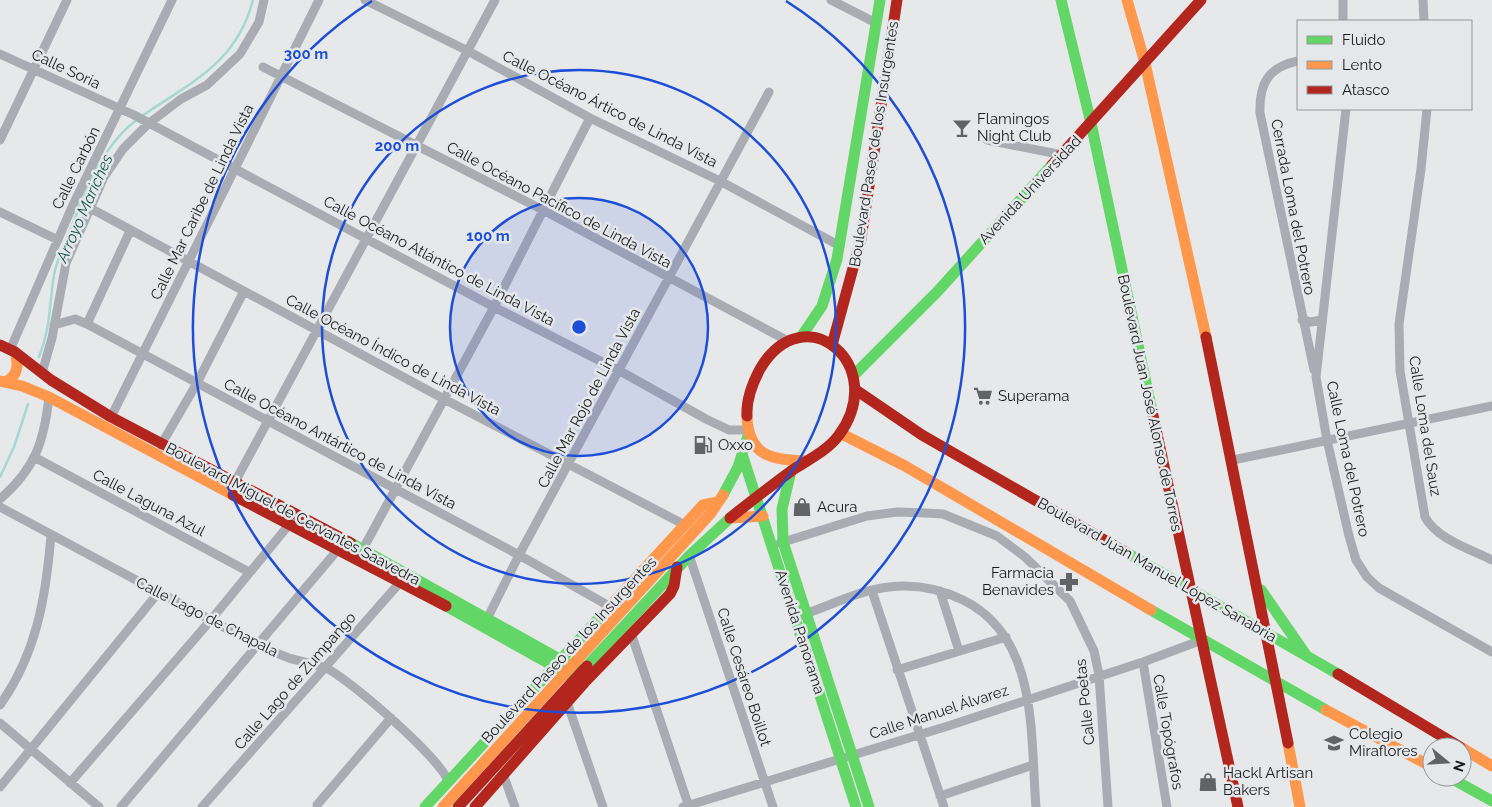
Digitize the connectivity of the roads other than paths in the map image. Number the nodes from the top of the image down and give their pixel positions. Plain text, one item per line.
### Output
1 (67, 0) edge
2 (172, 0) edge
3 (264, 0) edge
4 (319, 0) edge
5 (365, 0) edge
6 (495, 0) edge
7 (832, 0) edge
8 (880, 0) edge
9 (898, 0) edge
10 (1061, 0) edge
11 (1127, 0) edge
12 (1201, 0) edge
13 (1343, 0) edge
14 (1423, 0) edge
15 (1344, 20) edge
16 (1424, 20) edge
17 (876, 23) junction
18 (468, 51) junction
19 (0, 54) edge
20 (1297, 61) edge
21 (1145, 63) junction
22 (263, 67) dead end
23 (34, 69) junction
24 (281, 75) junction
25 (769, 92) dead end
26 (120, 109) junction
27 (1346, 110) edge
28 (1427, 110) edge
29 (590, 118) junction
30 (146, 122) junction
31 (1091, 123) junction
32 (0, 140) edge
33 (987, 140) dead end
34 (418, 144) junction
35 (1063, 155) junction
36 (235, 168) junction
37 (720, 181) junction
38 (90, 208) junction
39 (543, 210) junction
40 (0, 212) edge
41 (130, 231) junction
42 (58, 240) junction
43 (367, 240) junction
44 (840, 246) junction
45 (187, 262) junction
46 (668, 279) junction
47 (244, 291) junction
48 (494, 307) junction
49 (1302, 320) junction
50 (1321, 320) junction
51 (87, 324) junction
52 (54, 325) junction
53 (318, 330) junction
54 (801, 337) junction
55 (788, 341) junction
56 (832, 345) junction
57 (8, 349) edge
58 (144, 354) junction
59 (620, 371) junction
60 (854, 375) junction
61 (47, 377) junction
62 (1316, 377) junction
63 (3, 382) edge
64 (197, 383) junction
65 (856, 390) junction
66 (50, 397) junction
67 (444, 399) junction
68 (1492, 406) edge
69 (111, 417) junction
70 (269, 422) junction
71 (1407, 424) junction
72 (747, 433) junction
73 (840, 433) junction
74 (1327, 440) junction
75 (161, 444) junction
76 (743, 457) junction
77 (36, 458) junction
78 (1233, 460) junction
79 (807, 461) junction
80 (570, 463) junction
81 (792, 471) junction
82 (234, 482) junction
83 (395, 490) junction
84 (757, 498) junction
85 (0, 500) edge
86 (718, 502) junction
87 (0, 507) edge
88 (297, 515) junction
89 (763, 516) junction
90 (730, 518) junction
91 (288, 525) junction
92 (685, 525) junction
93 (51, 535) junction
94 (346, 540) junction
95 (778, 544) junction
96 (363, 549) junction
97 (338, 550) junction
98 (519, 555) junction
99 (689, 556) junction
100 (1492, 560) edge
101 (677, 568) junction
102 (249, 572) junction
103 (408, 573) junction
104 (400, 584) junction
105 (1258, 586) junction
106 (1190, 590) junction
107 (872, 591) junction
108 (940, 591) junction
109 (158, 593) junction
110 (609, 606) junction
111 (801, 615) junction
112 (210, 621) junction
113 (485, 623) junction
114 (631, 633) junction
115 (1268, 634) junction
116 (1006, 637) junction
117 (1202, 640) junction
118 (257, 645) junction
119 (959, 651) junction
120 (1492, 652) edge
121 (1306, 655) junction
122 (1142, 662) junction
123 (324, 668) junction
124 (897, 670) junction
125 (574, 671) junction
126 (1099, 675) junction
127 (1277, 682) junction
128 (1029, 698) junction
129 (567, 702) junction
130 (0, 705) edge
131 (391, 718) junction
132 (0, 723) edge
133 (919, 734) junction
134 (1443, 737) edge
135 (30, 750) junction
136 (1472, 754) edge
137 (847, 756) junction
138 (1422, 762) edge
139 (1033, 765) junction
140 (1492, 766) edge
141 (503, 774) junction
142 (448, 782) junction
143 (70, 783) junction
144 (765, 783) junction
145 (0, 787) edge
146 (1467, 787) edge
147 (940, 796) junction
148 (1492, 801) edge
149 (317, 805) dead end
150 (445, 806) edge
151 (687, 806) edge
152 (99, 807) edge
153 (122, 807) edge
154 (202, 807) edge
155 (425, 807) edge
156 (458, 807) edge
157 (475, 807) edge
158 (515, 807) edge
159 (603, 807) edge
160 (773, 807) edge
161 (856, 807) edge
162 (869, 807) edge
163 (944, 807) edge
164 (1036, 807) edge
165 (1108, 807) edge
166 (1167, 807) edge
167 (1238, 807) edge
168 (1300, 807) edge

1 - 23 street
2 - 26 street, Calle Carbón
3 - 30 street
4 - 24 street, Calle Mar Caribe de Linda Vista
5 - 18 street, Calle Océano Ártico de Linda Vista
6 - 18 street
7 - 17 street
8 - 17 main road, Boulevard Paseo de los Insurgentes
9 - 56 main road, Boulevard Paseo de los Insurgentes
10 - 31 main road, Boulevard Juan José Alonso de Torres
11 - 21 main road
12 - 21 main road, Avenida Universidad
13 - 15 street
14 - 16 street
17 - 44 main road, Boulevard Paseo de los Insurgentes
18 - 29 street, Calle Océano Ártico de Linda Vista
18 - 34 street
19 - 23 street, Calle Soria
20 - 49 street, Cerrada Loma del Potrero
21 - 31 main road, Avenida Universidad
21 - 78 main road
22 - 24 street, Calle Océano Pacífico de Linda Vista
23 - 26 street, Calle Soria
23 - 32 street
24 - 34 street, Calle Océano Pacífico de Linda Vista
24 - 36 street, Calle Mar Caribe de Linda Vista
25 - 37 street, Calle Mar Rojo de Linda Vista
26 - 30 street, Calle Océano Atlántico de Linda Vista
26 - 42 street, Calle Carbón
27 - 50 street, Calle Loma del Potrero
28 - 71 street, Calle Loma del Sauz
29 - 37 street, Calle Océano Ártico de Linda Vista
29 - 39 street
30 - 36 street, Calle Océano Atlántico de Linda Vista
30 - 38 street
31 - 35 main road, Avenida Universidad
31 - 106 main road, Boulevard Juan José Alonso de Torres
33 - 35 street
34 - 39 street, Calle Océano Pacífico de Linda Vista
34 - 43 street
35 - 60 main road, Avenida Universidad
36 - 43 street, Calle Océano Atlántico de Linda Vista
36 - 45 street, Calle Mar Caribe de Linda Vista
37 - 44 street, Calle Océano Ártico de Linda Vista
37 - 46 street, Calle Mar Rojo de Linda Vista
38 - 41 street, Calle Océano Índico de Linda Vista
38 - 52 street
39 - 46 street, Calle Océano Pacífico de Linda Vista
39 - 48 street
40 - 42 street
41 - 45 street, Calle Océano Índico de Linda Vista
41 - 51 street
42 - 57 street, Calle Carbón
43 - 48 street, Calle Océano Atlántico de Linda Vista
43 - 53 street
44 - 54 main road, Boulevard Paseo de los Insurgentes
45 - 47 street, Calle Océano Índico de Linda Vista
45 - 58 street, Calle Mar Caribe de Linda Vista
46 - 55 street, Calle Océano Pacífico de Linda Vista
46 - 59 street, Calle Mar Rojo de Linda Vista
47 - 53 street, Calle Océano Índico de Linda Vista
47 - 64 street
48 - 59 street, Calle Océano Atlántico de Linda Vista
48 - 67 street
49 - 50 street
49 - 62 street, Cerrada Loma del Potrero
50 - 62 street, Calle Loma del Potrero
51 - 52 street, Calle Océano Antártico de Linda Vista
51 - 58 street, Calle Océano Antártico de Linda Vista
52 - 61 street
53 - 67 street, Calle Océano Índico de Linda Vista
53 - 70 street
54 - 55 main road
54 - 56 main road
55 - 72 main road
56 - 60 main road
57 - 61 main road, Boulevard Miguel de Cervantes Saavedra
57 - 63 main road
58 - 64 street, Calle Océano Antártico de Linda Vista
58 - 69 street, Calle Mar Caribe de Linda Vista
59 - 72 street, Calle Océano Atlántico de Linda Vista
59 - 80 street, Calle Mar Rojo de Linda Vista
60 - 65 main road
61 - 66 main road
61 - 69 main road, Boulevard Miguel de Cervantes Saavedra
62 - 74 street, Calle Loma del Potrero
63 - 66 main road, Boulevard Miguel de Cervantes Saavedra
64 - 70 street, Calle Océano Antártico de Linda Vista
64 - 75 street
65 - 73 main road
65 - 106 main road, Boulevard Juan Manuel López Sanabria
66 - 77 street
66 - 91 main road, Boulevard Miguel de Cervantes Saavedra
67 - 80 street, Calle Océano Índico de Linda Vista
67 - 83 street
68 - 71 street
69 - 75 main road, Boulevard Miguel de Cervantes Saavedra
70 - 82 street
70 - 83 street, Calle Océano Antártico de Linda Vista
71 - 74 street
71 - 100 street, Calle Loma del Sauz
72 - 76 main road, Boulevard Paseo de los Insurgentes
72 - 79 main road
73 - 79 main road
73 - 117 main road
74 - 78 street
74 - 120 street, Calle Loma del Potrero
75 - 82 main road, Boulevard Miguel de Cervantes Saavedra
76 - 84 main road, Avenida Panorama
76 - 86 main road, Boulevard Paseo de los Insurgentes
77 - 85 street
77 - 102 street, Calle Laguna Azul
78 - 105 main road
79 - 81 main road, Boulevard Paseo de los Insurgentes
80 - 92 street, Calle Océano Índico de Linda Vista
80 - 98 street, Calle Mar Rojo de Linda Vista
81 - 84 main road, Boulevard Paseo de los Insurgentes
81 - 95 main road, Avenida Panorama
82 - 88 main road, Boulevard Miguel de Cervantes Saavedra
83 - 96 street
83 - 98 street, Calle Océano Antártico de Linda Vista
84 - 89 main road, Avenida Panorama
84 - 90 main road, Boulevard Paseo de los Insurgentes
86 - 92 main road, Boulevard Paseo de los Insurgentes
86 - 125 main road, Boulevard Paseo de los Insurgentes
87 - 93 street, Calle Lago de Chapala
88 - 91 street
88 - 94 main road, Boulevard Miguel de Cervantes Saavedra
89 - 90 main road
89 - 95 main road, Avenida Panorama
90 - 99 main road, Boulevard Paseo de los Insurgentes
91 - 97 main road, Boulevard Miguel de Cervantes Saavedra
91 - 102 street
92 - 110 main road, Boulevard Paseo de los Insurgentes
93 - 109 street, Calle Lago de Chapala
93 - 130 street
94 - 96 main road, Boulevard Miguel de Cervantes Saavedra
94 - 97 street
95 - 111 main road, Avenida Panorama
95 - 126 street, Calle Poetas
96 - 103 main road, Boulevard Miguel de Cervantes Saavedra
97 - 104 main road, Boulevard Miguel de Cervantes Saavedra
97 - 118 street
98 - 110 street, Calle Océano Antártico de Linda Vista
98 - 113 street, Calle Mar Rojo de Linda Vista
99 - 101 main road, Boulevard Paseo de los Insurgentes
99 - 144 street, Calle Cesáreo Boillot
101 - 114 main road, Boulevard Paseo de los Insurgentes
101 - 125 main road, Boulevard Paseo de los Insurgentes
102 - 112 street
103 - 104 street, Calle Lago de Zumpango
103 - 113 main road, Boulevard Miguel de Cervantes Saavedra
104 - 113 main road, Boulevard Miguel de Cervantes Saavedra
104 - 123 street, Calle Lago de Zumpango
105 - 115 main road
105 - 121 main road
106 - 115 main road, Boulevard Juan Manuel López Sanabria
106 - 117 main road, Boulevard Juan José Alonso de Torres
107 - 108 street
107 - 111 street
107 - 124 street
108 - 116 street
108 - 119 street
109 - 112 street, Calle Lago de Chapala
109 - 135 street
110 - 125 main road, Boulevard Paseo de los Insurgentes
111 - 137 main road, Avenida Panorama
112 - 118 street, Calle Lago de Chapala
112 - 143 street
113 - 125 main road, Boulevard Miguel de Cervantes Saavedra
114 - 125 main road, Boulevard Paseo de los Insurgentes
114 - 151 street
115 - 121 main road, Boulevard Juan Manuel López Sanabria
115 - 127 main road
116 - 119 street
116 - 128 street
117 - 122 street, Calle Manuel Álvarez
117 - 127 main road
117 - 167 main road, Boulevard Juan José Alonso de Torres
118 - 123 street, Calle Lago de Chapala
118 - 153 street
119 - 124 street
121 - 134 main road, Boulevard Juan Manuel López Sanabria
122 - 126 street, Calle Manuel Álvarez
122 - 166 street, Calle Topógrafos
123 - 131 street, Calle Lago de Chapala
123 - 154 street, Calle Lago de Zumpango
124 - 133 street
125 - 129 main road, Boulevard Paseo de los Insurgentes
125 - 142 main road, Boulevard Paseo de los Insurgentes
125 - 150 main road, Boulevard Paseo de los Insurgentes
125 - 156 main road, Boulevard Paseo de los Insurgentes
126 - 128 street, Calle Manuel Álvarez
126 - 165 street, Calle Poetas
127 - 138 main road
127 - 168 main road
128 - 133 street, Calle Manuel Álvarez
128 - 139 street
129 - 141 main road, Boulevard Paseo de los Insurgentes
129 - 159 street
131 - 142 street, Calle Lago de Chapala
131 - 149 street
132 - 135 street
133 - 137 street, Calle Manuel Álvarez
133 - 147 street
135 - 143 street
135 - 145 street
136 - 140 main road, Boulevard Juan Manuel López Sanabria
137 - 144 street, Calle Manuel Álvarez
137 - 161 main road, Avenida Panorama
137 - 162 main road, Avenida Panorama
139 - 147 street
139 - 164 street
141 - 157 main road, Boulevard Paseo de los Insurgentes
141 - 158 street
142 - 150 main road
142 - 155 main road, Boulevard Paseo de los Insurgentes
143 - 152 street
144 - 151 street, Calle Manuel Álvarez
144 - 160 street, Calle Cesáreo Boillot
146 - 148 main road
147 - 163 street

